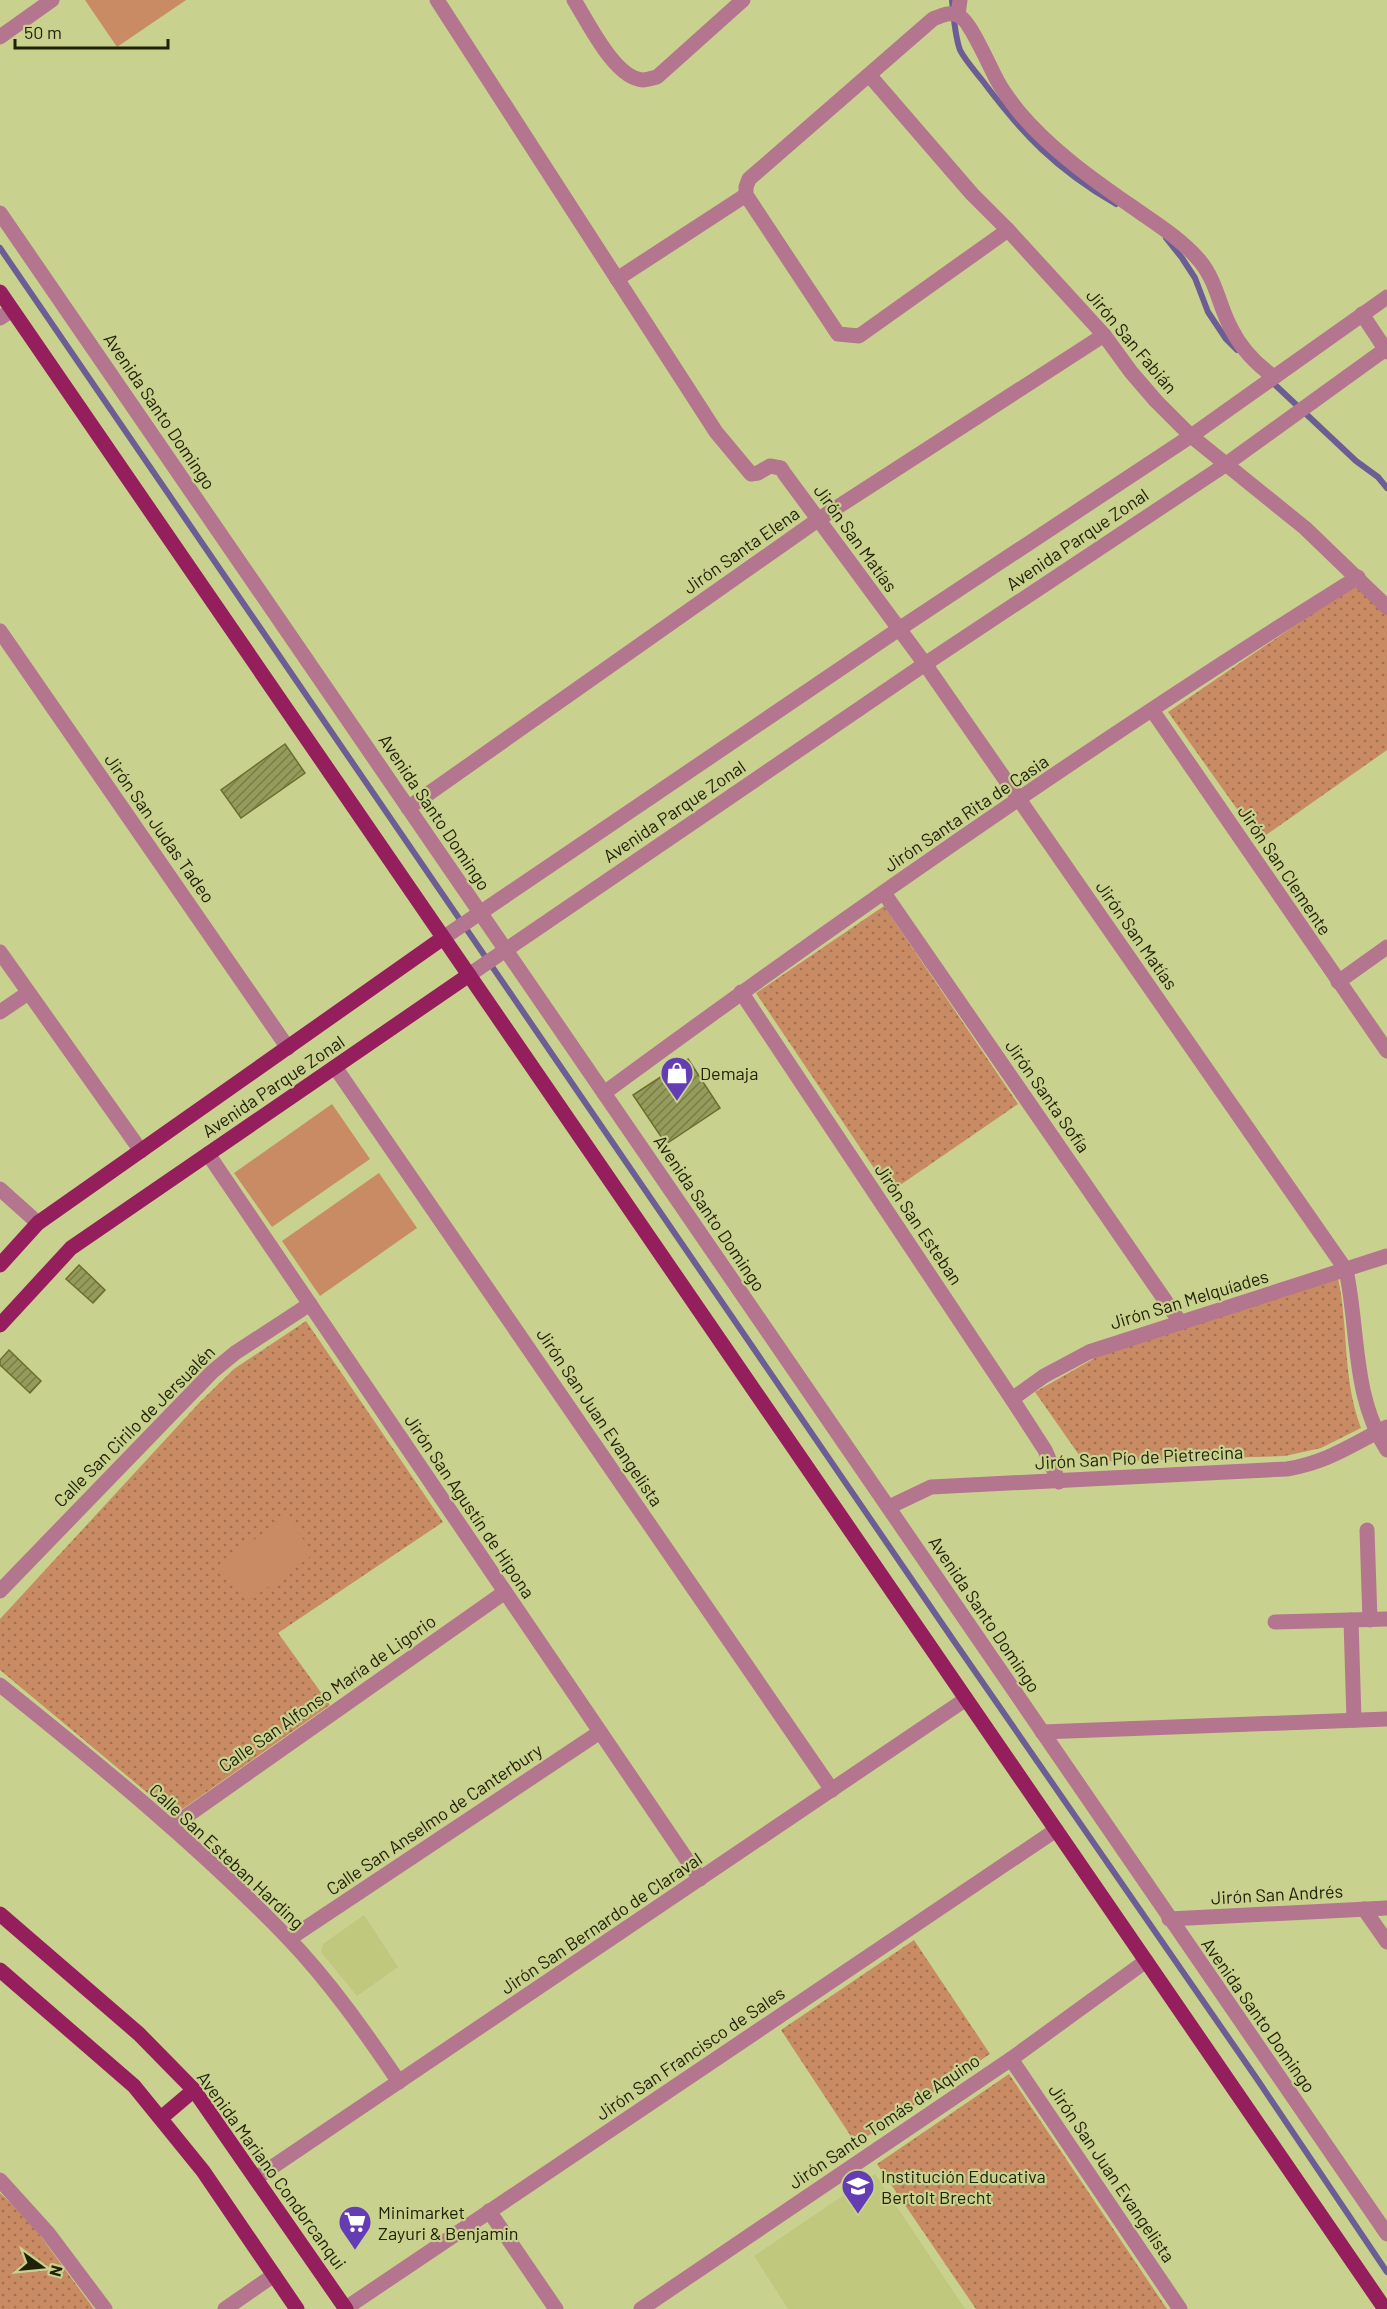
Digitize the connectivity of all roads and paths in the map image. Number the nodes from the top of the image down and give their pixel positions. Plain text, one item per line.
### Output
1 (52, 0) edge
2 (437, 0) edge
3 (574, 0) edge
4 (743, 0) edge
5 (959, 7) edge
6 (0, 37) edge
7 (870, 76) junction
8 (746, 195) junction
9 (0, 213) edge
10 (1008, 230) junction
11 (617, 279) junction
12 (0, 292) edge
13 (1387, 297) edge
14 (6, 314) edge
15 (1362, 315) junction
16 (1104, 335) junction
17 (1386, 350) edge
18 (1274, 377) junction
19 (1191, 436) junction
20 (1225, 465) junction
21 (819, 519) junction
22 (1358, 577) junction
23 (1387, 607) edge
24 (899, 629) junction
25 (0, 631) edge
26 (925, 664) junction
27 (1152, 710) junction
28 (1019, 800) junction
29 (408, 808) junction
30 (884, 893) junction
31 (480, 913) junction
32 (443, 938) junction
33 (1387, 947) edge
34 (506, 950) junction
35 (0, 952) edge
36 (469, 975) junction
37 (1338, 982) junction
38 (741, 992) junction
39 (28, 993) junction
40 (0, 1012) edge
41 (288, 1048) junction
42 (1387, 1051) edge
43 (335, 1067) junction
44 (604, 1093) junction
45 (141, 1151) junction
46 (208, 1154) junction
47 (0, 1189) edge
48 (38, 1223) junction
49 (1387, 1256) edge
50 (0, 1265) edge
51 (1346, 1270) junction
52 (310, 1304) junction
53 (1180, 1322) junction
54 (0, 1325) edge
55 (1012, 1399) junction
56 (1381, 1430) edge
57 (1387, 1450) edge
58 (1059, 1482) junction
59 (889, 1507) junction
60 (1367, 1530) dead end
61 (0, 1591) edge
62 (505, 1592) junction
63 (1352, 1620) junction
64 (1370, 1620) junction
65 (1387, 1620) edge
66 (1275, 1622) dead end
67 (0, 1685) edge
68 (966, 1699) junction
69 (1387, 1719) edge
70 (1354, 1720) junction
71 (600, 1732) junction
72 (1042, 1732) junction
73 (832, 1790) junction
74 (171, 1827) junction
75 (1056, 1830) junction
76 (700, 1879) junction
77 (1387, 1908) edge
78 (1364, 1909) junction
79 (0, 1914) edge
80 (1169, 1919) junction
81 (289, 1939) junction
82 (1387, 1942) edge
83 (1146, 1961) junction
84 (0, 1970) edge
85 (1011, 2059) junction
86 (399, 2082) junction
87 (194, 2090) junction
88 (161, 2118) junction
89 (256, 2178) junction
90 (0, 2180) edge
91 (489, 2211) junction
92 (1387, 2235) edge
93 (274, 2275) junction
94 (346, 2308) edge
95 (105, 2309) edge
96 (225, 2309) edge
97 (297, 2309) edge
98 (556, 2309) edge
99 (641, 2309) edge
100 (1180, 2309) edge
101 (1385, 2309) edge

1 - 6 street
2 - 11 street
3 - 4 street
5 - 7 street
5 - 18 street
7 - 8 street
7 - 10 street, Jirón San Fabián
8 - 10 street
8 - 11 street
9 - 29 street, Avenida Santo Domingo
10 - 16 street, Jirón San Fabián
11 - 21 street, Jirón San Matías
12 - 14 main road
13 - 15 street, Avenida Parque Zonal
14 - 32 main road
15 - 17 street
15 - 18 street, Avenida Parque Zonal
16 - 19 street, Jirón San Fabián
16 - 21 street, Jirón Santa Elena
17 - 20 street, Avenida Parque Zonal
18 - 19 street, Avenida Parque Zonal
19 - 20 street, Jirón San Fabián
19 - 24 street, Avenida Parque Zonal
20 - 22 street, Jirón San Fabián
20 - 26 street, Avenida Parque Zonal
21 - 24 street, Jirón San Matías
21 - 29 street, Jirón Santa Elena
22 - 23 street, Jirón San Fabián
22 - 27 street, Jirón Santa Rita de Casia
24 - 26 street, Jirón San Matías
24 - 31 street, Avenida Parque Zonal
25 - 41 street, Jirón San Judas Tadeo
26 - 28 street, Jirón San Matías
26 - 34 street, Avenida Parque Zonal
27 - 28 street, Jirón Santa Rita de Casia
27 - 37 street, Jirón San Clemente
28 - 30 street, Jirón Santa Rita de Casia
28 - 51 street, Jirón San Matías
29 - 31 street, Avenida Santo Domingo
30 - 38 street, Jirón Santa Rita de Casia
30 - 53 street, Jirón Santa Sofía
31 - 32 street, Avenida Parque Zonal
31 - 34 street, Avenida Santo Domingo
32 - 36 main road
32 - 41 main road, Avenida Parque Zonal
33 - 37 street
34 - 36 street, Avenida Parque Zonal
34 - 44 street, Avenida Santo Domingo
35 - 39 street
36 - 43 main road, Avenida Parque Zonal
36 - 68 main road
37 - 42 street, Jirón San Clemente
38 - 44 street, Jirón Santa Rita de Casia
38 - 55 street, Jirón San Esteban
39 - 40 street
39 - 45 street
41 - 45 main road, Avenida Parque Zonal
43 - 46 main road, Avenida Parque Zonal
43 - 73 street, Jirón San Juan Evangelista
44 - 59 street, Avenida Santo Domingo
45 - 48 main road, Avenida Parque Zonal
46 - 52 street, Jirón San Agustín de Hipona
46 - 54 main road, Avenida Parque Zonal
47 - 48 street
48 - 50 main road, Avenida Parque Zonal
49 - 51 street, Jirón San Melquíades
51 - 53 street, Jirón San Melquíades
51 - 56 street, Jirón San Matías
52 - 61 street, Calle San Cirilo de Jersualén
52 - 62 street, Jirón San Agustín de Hipona
53 - 55 street, Jirón San Melquíades
55 - 58 street, Jirón San Esteban
56 - 57 street, Jirón San Matías
56 - 58 street, Jirón San Pío de Pietrecina
58 - 59 street, Jirón San Pío de Pietrecina
59 - 72 street, Avenida Santo Domingo
60 - 64 street
62 - 71 street, Jirón San Agustín de Hipona
62 - 74 street, Calle San Alfonso María de Ligorio
63 - 64 street
63 - 66 street
63 - 70 street
64 - 65 street
67 - 74 street, Calle San Esteban Harding
68 - 73 street, Jirón San Bernardo de Claraval
68 - 75 main road
69 - 70 street
70 - 72 street
71 - 76 street, Jirón San Agustín de Hipona
71 - 81 street, Calle San Anselmo de Canterbury
72 - 80 street, Avenida Santo Domingo
73 - 76 street, Jirón San Bernardo de Claraval
74 - 81 street, Calle San Esteban Harding
75 - 83 main road
75 - 91 street, Jirón San Francisco de Sales
76 - 86 street, Jirón San Bernardo de Claraval
77 - 78 street, Jirón San Andrés
78 - 80 street, Jirón San Andrés
78 - 82 street
79 - 87 main road, Avenida Mariano Condorcanqui
80 - 92 street, Avenida Santo Domingo
81 - 86 street, Calle San Esteban Harding
83 - 85 street, Jirón Santo Tomás de Aquino
83 - 101 main road
84 - 88 main road
85 - 99 street, Jirón Santo Tomás de Aquino
85 - 100 street, Jirón San Juan Evangelista
86 - 89 street, Jirón San Bernardo de Claraval
87 - 88 main road
87 - 89 main road, Avenida Mariano Condorcanqui
88 - 93 main road
89 - 94 main road, Avenida Mariano Condorcanqui
90 - 95 street
91 - 94 street, Jirón San Francisco de Sales
91 - 98 street
93 - 96 street
93 - 97 main road

